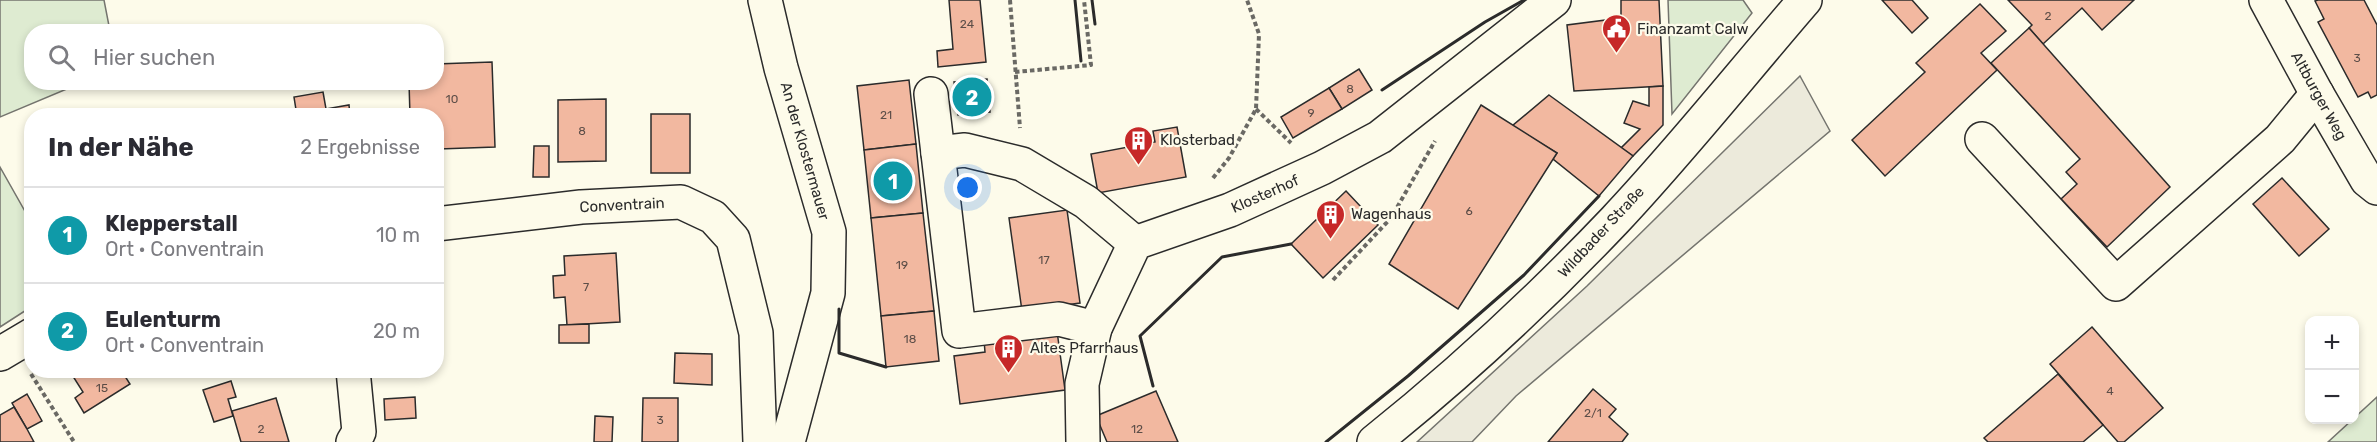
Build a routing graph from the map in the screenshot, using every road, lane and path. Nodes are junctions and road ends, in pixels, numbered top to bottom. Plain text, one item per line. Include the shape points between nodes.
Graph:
1 (765, 0) edge
2 (1010, 0) edge
3 (1084, 0) edge
4 (1247, 0) edge
5 (1554, 0) edge
6 (2266, 0) edge
7 (1797, 3) edge
8 (1016, 72) junction
9 (931, 94) dead end
10 (2317, 94) junction
11 (1018, 108) dead end
12 (1256, 108) junction
13 (1442, 134) dead end
14 (1982, 139) dead end
15 (1293, 144) dead end
16 (938, 153) junction
17 (2377, 188) edge
18 (444, 223) edge
19 (1191, 224) junction
20 (1135, 243) junction
21 (1333, 280) dead end
22 (1095, 328) junction
23 (15, 345) edge
24 (24, 360) edge
25 (35, 378) edge
26 (354, 378) edge
27 (74, 442) edge
28 (353, 442) edge
29 (760, 442) edge
30 (788, 442) edge
31 (1083, 442) edge
32 (1374, 442) edge

1 - 30 street, An der Klostermauer via 829,232 828,293
2 - 8 path
3 - 8 path via 1090,65
4 - 12 path via 1259,34
5 - 19 street, Klosterhof via 1380,137 1323,168
6 - 10 street, Altburger Weg
7 - 32 street, Wildbader Straße via 1616,218 1437,391
8 - 11 path
9 - 16 street
10 - 14 street via 2280,139 2116,284
10 - 17 street, Altburger Weg via 2367,180
12 - 15 path
12 - 19 path via 1229,158 1201,192
13 - 21 path via 1391,218
16 - 20 street via 965,150 1022,164 1086,202
16 - 22 street via 959,332 1059,319
18 - 29 street, Conventrain via 581,207 681,202 713,216 733,239 756,333
19 - 20 street, Klosterhof
20 - 22 street
22 - 31 street via 1082,384
23 - 24 path
25 - 27 path
26 - 28 street via 359,432

